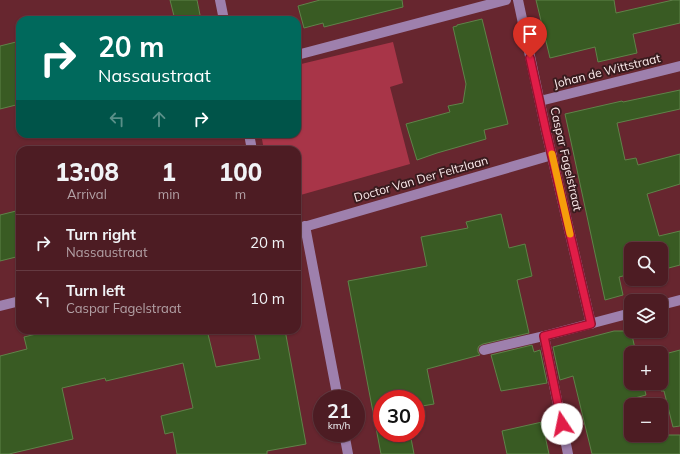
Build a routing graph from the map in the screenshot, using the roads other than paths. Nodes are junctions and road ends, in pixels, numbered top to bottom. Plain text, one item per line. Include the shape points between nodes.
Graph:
1 (220, 0) edge
2 (506, 0) edge
3 (518, 0) edge
4 (223, 16) edge
5 (301, 54) edge
6 (680, 66) edge
7 (540, 101) junction
8 (552, 155) junction
9 (301, 228) edge
10 (680, 300) edge
11 (16, 302) edge
12 (668, 303) edge
13 (0, 306) edge
14 (624, 315) edge
15 (591, 324) junction
16 (544, 336) junction
17 (484, 350) dead end
18 (336, 390) edge
19 (346, 442) edge
20 (348, 454) edge
21 (568, 454) edge

1 - 4 street
2 - 5 street
3 - 7 street, Caspar Fagelstraat
6 - 7 street, Johan de Wittstraat
7 - 8 street, Caspar Fagelstraat
8 - 9 street, Doctor Van Der Feltzlaan
8 - 15 street, Caspar Fagelstraat
9 - 18 street
10 - 12 street
11 - 13 street
14 - 15 street
15 - 16 street
16 - 17 street
16 - 21 street
19 - 20 street

